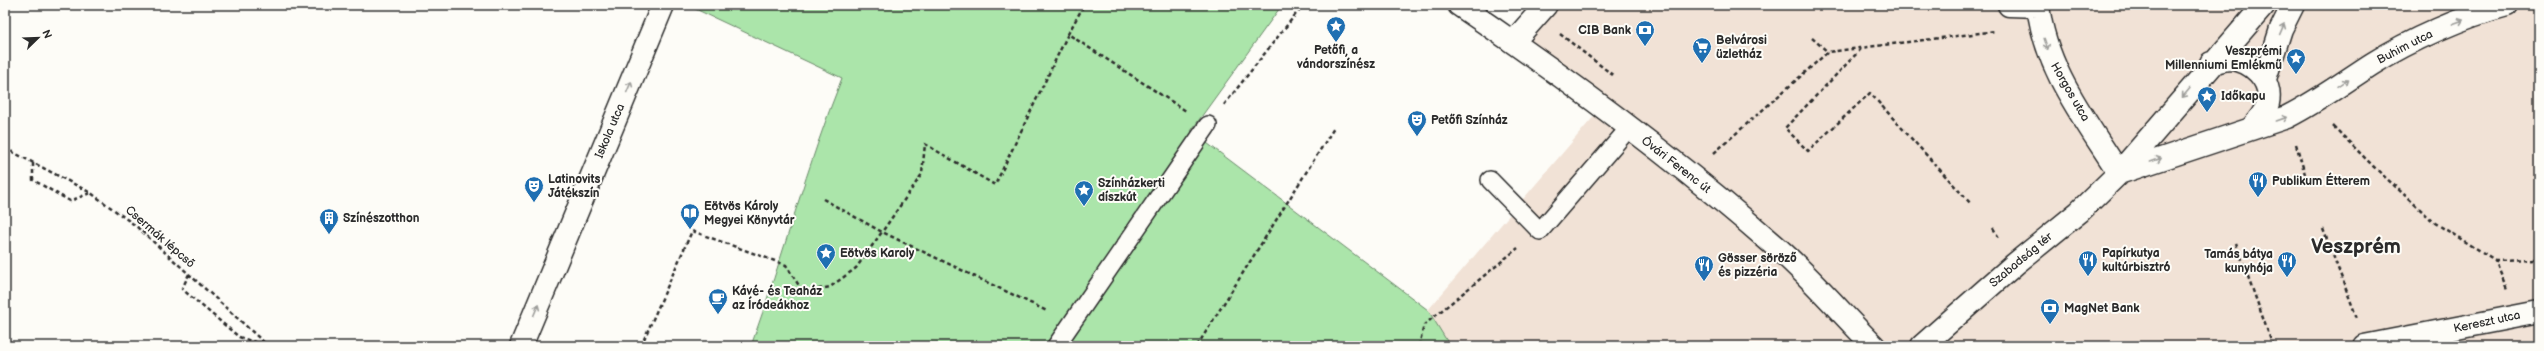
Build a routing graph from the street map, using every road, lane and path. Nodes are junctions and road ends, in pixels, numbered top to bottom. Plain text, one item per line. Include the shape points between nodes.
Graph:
1 (663, 5) edge
2 (1084, 5) edge
3 (1303, 5) edge
4 (1459, 5) edge
5 (1546, 5) edge
6 (2009, 5) edge
7 (2264, 5) edge
8 (2293, 5) edge
9 (2507, 5) edge
10 (2039, 12) edge
11 (1068, 34) junction
12 (1812, 38) dead end
13 (1514, 42) junction
14 (1862, 48) junction
15 (1828, 52) junction
16 (2212, 63) junction
17 (2265, 79) junction
18 (2311, 105) joint
19 (1208, 125) junction
20 (1334, 128) dead end
21 (1629, 128) junction
22 (2251, 129) junction
23 (2352, 144) dead end
24 (5, 148) edge
25 (1714, 153) dead end
26 (33, 163) junction
27 (2119, 173) junction
28 (1490, 180) dead end
29 (91, 193) junction
30 (823, 199) dead end
31 (1971, 204) dead end
32 (2323, 229) dead end
33 (1540, 231) junction
34 (882, 232) junction
35 (2236, 243) dead end
36 (2539, 259) edge
37 (2496, 260) junction
38 (189, 274) junction
39 (2539, 312) edge
40 (2517, 316) junction
41 (1072, 323) junction
42 (1060, 344) edge
43 (268, 346) edge
44 (521, 346) edge
45 (641, 346) edge
46 (1197, 346) edge
47 (1419, 346) edge
48 (1874, 346) edge
49 (1922, 346) edge
50 (2273, 346) edge
51 (2366, 346) edge

44 -> 1 street, Iskola utca
2 - 11 path
3 - 19 path
4 - 13 street, Óvári Ferenc út
5 - 13 street
6 - 10 street
7 - 16 street, Szabadság tér
17 -> 8 street via 2281,29
18 -> 9 street, Buhim utca via 2374,63 2446,27
10 - 14 path via 1945,39
10 -> 27 street, Horgos utca via 2055,70
11 - 19 path
11 - 34 path via 995,185 925,144 922,174
12 - 15 path
13 - 21 street, Óvári Ferenc út
14 - 15 path
14 - 31 path via 1785,128 1808,151 1870,93
15 - 25 path
16 - 17 street via 2228,59 2242,61
16 -> 27 street, Szabadság tér
17 - 22 street via 2268,102 2263,115
22 -> 18 street, Szabadság tér via 2287,117
19 - 41 lane
20 - 46 path
21 - 33 lane
21 - 48 street, Óvári Ferenc út via 1776,246
27 -> 22 street, Szabadság tér
23 - 37 path via 2435,222
24 - 26 path, Csermák lépcső
26 - 29 path, Csermák lépcső
26 - 29 path via 33,180 70,201
27 - 49 street, Szabadság tér via 2079,212
28 - 33 lane
29 - 38 path, Csermák lépcső via 136,226
30 - 34 path
32 - 51 path
33 - 47 path via 1424,325
34 - 41 path
34 - 45 path via 856,268 830,287 803,292 786,265 692,232
35 - 50 path
36 - 37 path
37 - 40 path
38 - 43 path, Csermák lépcső
38 - 43 path via 182,289 239,337
39 - 40 street, Kereszt utca
40 - 51 street, Kereszt utca
41 - 42 lane

